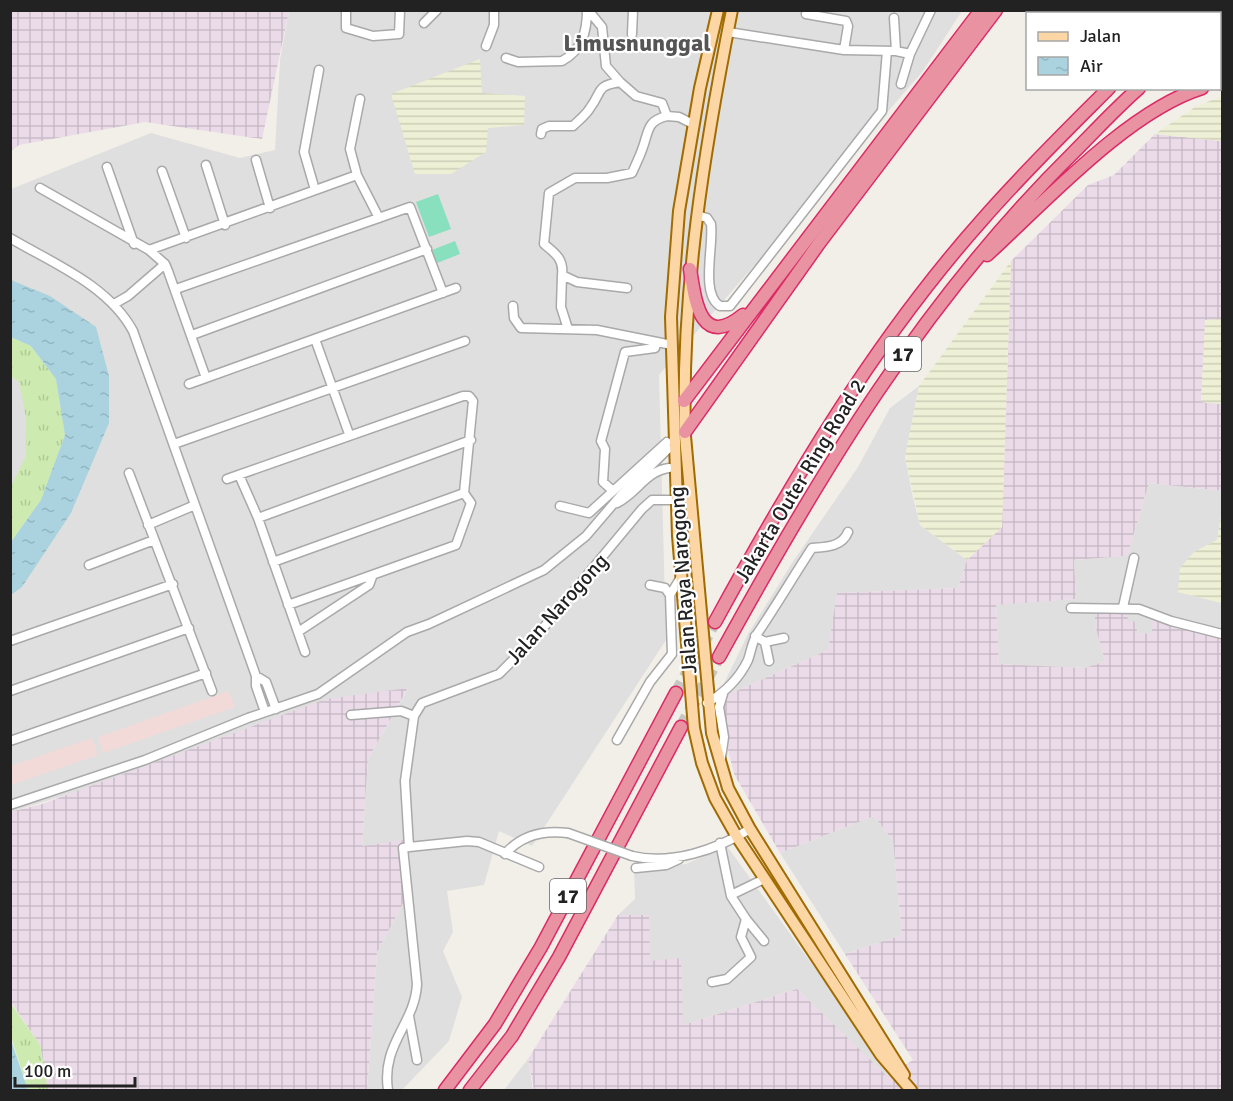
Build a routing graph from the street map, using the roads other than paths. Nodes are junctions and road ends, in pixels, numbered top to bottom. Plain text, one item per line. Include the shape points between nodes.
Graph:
1 (346, 10) edge
2 (400, 10) edge
3 (437, 10) edge
4 (494, 10) edge
5 (588, 10) edge
6 (633, 10) edge
7 (718, 10) edge
8 (732, 10) edge
9 (931, 10) edge
10 (981, 10) edge
11 (996, 10) edge
12 (806, 14) dead end
13 (894, 18) dead end
14 (424, 23) dead end
15 (728, 32) junction
16 (632, 34) dead end
17 (486, 46) dead end
18 (844, 50) junction
19 (891, 51) junction
20 (910, 54) junction
21 (506, 58) dead end
22 (319, 70) dead end
23 (620, 82) junction
24 (901, 84) dead end
25 (1107, 90) edge
26 (1137, 90) edge
27 (1196, 90) edge
28 (360, 99) dead end
29 (667, 116) junction
30 (693, 124) junction
31 (541, 134) dead end
32 (256, 160) dead end
33 (206, 165) dead end
34 (107, 167) dead end
35 (162, 171) dead end
36 (357, 176) junction
37 (39, 188) dead end
38 (315, 190) junction
39 (270, 208) junction
40 (697, 215) junction
41 (379, 218) junction
42 (225, 225) junction
43 (10, 238) edge
44 (186, 238) junction
45 (134, 244) junction
46 (427, 249) junction
47 (149, 250) junction
48 (165, 264) junction
49 (690, 269) junction
50 (562, 275) junction
51 (955, 285) junction
52 (456, 288) dead end
53 (627, 288) dead end
54 (176, 290) junction
55 (443, 292) junction
56 (758, 302) junction
57 (114, 304) junction
58 (513, 306) dead end
59 (671, 317) junction
60 (568, 329) junction
61 (192, 335) junction
62 (315, 339) junction
63 (465, 341) dead end
64 (662, 343) junction
65 (206, 378) junction
66 (189, 384) dead end
67 (333, 387) junction
68 (678, 401) junction
69 (349, 434) junction
70 (673, 439) junction
71 (471, 440) junction
72 (174, 444) junction
73 (669, 468) junction
74 (129, 473) dead end
75 (239, 475) junction
76 (227, 479) dead end
77 (612, 490) junction
78 (464, 493) junction
79 (672, 500) junction
80 (616, 503) junction
81 (195, 505) junction
82 (560, 506) dead end
83 (258, 518) junction
84 (148, 525) junction
85 (848, 532) dead end
86 (678, 537) junction
87 (154, 540) junction
88 (1134, 558) dead end
89 (273, 562) junction
90 (89, 565) dead end
91 (372, 577) junction
92 (681, 577) junction
93 (173, 584) junction
94 (650, 585) dead end
95 (670, 595) junction
96 (288, 605) junction
97 (1123, 607) junction
98 (1071, 608) dead end
99 (715, 622) tunnel mouth
100 (189, 628) junction
101 (298, 632) junction
102 (1222, 634) edge
103 (755, 636) junction
104 (784, 638) dead end
105 (10, 641) edge
106 (765, 642) junction
107 (305, 652) dead end
108 (719, 657) tunnel mouth
109 (769, 661) dead end
110 (206, 673) junction
111 (256, 676) junction
112 (10, 691) edge
113 (212, 691) dead end
114 (676, 693) tunnel mouth
115 (723, 694) junction
116 (707, 703) junction
117 (276, 709) junction
118 (264, 712) junction
119 (351, 715) dead end
120 (414, 716) junction
121 (681, 726) tunnel mouth
122 (617, 740) dead end
123 (10, 741) edge
124 (720, 764) junction
125 (10, 805) edge
126 (750, 829) junction
127 (736, 837) junction
128 (720, 843) junction
129 (409, 847) junction
130 (505, 854) junction
131 (685, 857) junction
132 (538, 867) dead end
133 (636, 868) dead end
134 (764, 879) junction
135 (731, 895) junction
136 (746, 919) junction
137 (764, 941) dead end
138 (712, 982) dead end
139 (409, 1016) junction
140 (417, 1060) dead end
141 (388, 1090) edge
142 (445, 1090) edge
143 (470, 1090) edge
144 (912, 1090) edge

1 - 2 street via 346,28 373,36 399,34
3 - 14 street
4 - 17 street via 494,25
5 - 21 street via 583,40 568,58 518,62
5 - 23 street via 602,27 606,66
6 - 16 street
7 - 30 main road, Jalan Raya Narogong
8 - 15 main road, Jalan Raya Narogong
9 - 20 street
10 - 56 highway
11 - 70 highway
12 - 18 street via 846,21
13 - 19 street
15 - 18 street
15 - 40 main road, Jalan Raya Narogong
18 - 19 street
19 - 20 street
19 - 40 street via 882,111 730,306 720,306 712,298 711,224
20 - 24 street
22 - 38 street via 304,152
23 - 29 street via 636,96 662,103
23 - 31 street via 598,90 592,107 573,126 549,126
25 - 99 highway, Jakarta Outer Ring Road 2 / 17 via 982,219 895,329 806,460
26 - 51 highway, Jakarta Outer Ring Road 2 / 17 via 1049,177
27 - 51 highway via 1179,96 1120,134
28 - 36 street via 350,149
29 - 30 street
29 - 50 street via 655,119 648,127 632,173 575,178 549,193 544,244 559,256
30 - 59 main road, Jalan Raya Narogong via 678,211
32 - 39 street
33 - 42 street
34 - 45 street
35 - 44 street
36 - 38 street
36 - 41 street
37 - 45 street
38 - 39 street
39 - 42 street
40 - 49 main road, Jalan Raya Narogong
41 - 46 street via 410,207
41 - 54 street
42 - 44 street
43 - 57 street
44 - 47 street
45 - 47 street
46 - 55 street
46 - 61 street
47 - 48 street
48 - 54 street
48 - 57 street
49 - 56 highway via 696,309 710,324 731,324
49 - 68 main road, Jalan Raya Narogong
50 - 53 street via 577,282
50 - 60 street via 561,308
51 - 108 highway, Jakarta Outer Ring Road 2 / 17 via 912,340 824,471
52 - 55 street
54 - 61 street
55 - 62 street
56 - 68 highway
57 - 72 street via 133,331
58 - 60 street via 514,318 521,328
59 - 64 main road
59 - 68 main road, Jalan Raya Narogong
60 - 64 street via 597,330
61 - 65 street
62 - 65 street
62 - 67 street
63 - 67 street
64 - 70 main road
64 - 77 street via 655,348 625,352 619,368 602,436 603,482
65 - 66 street
67 - 69 street
67 - 72 street
68 - 70 main road, Jalan Raya Narogong
69 - 71 street via 469,396 473,401
69 - 75 street
70 - 73 main road
70 - 77 street
70 - 80 street
70 - 86 main road, Jalan Raya Narogong
70 - 116 main road, Jalan Raya Narogong
71 - 78 street
71 - 83 street
72 - 81 street
73 - 79 main road
73 - 80 street via 657,470 626,499
74 - 84 street
75 - 76 street
75 - 83 street
77 - 82 street via 589,513
78 - 89 street
78 - 91 street via 471,502 470,509 456,545
79 - 86 main road
79 - 120 street, Jalan Narogong via 652,500 642,509 534,639 499,674 422,703
80 - 117 street via 586,536 544,570 407,632 318,694
81 - 84 street
81 - 111 street
83 - 89 street
84 - 87 street
85 - 103 street via 835,545 812,548
86 - 92 main road, Jalan Raya Narogong
87 - 90 street
87 - 93 street
88 - 97 street
89 - 96 street
91 - 96 street
91 - 101 street via 369,585
92 - 95 street
92 - 127 main road, Jalan Raya Narogong via 694,728 715,798
93 - 100 street
93 - 105 street
94 - 95 street via 665,588
95 - 122 street via 672,654 650,682
96 - 101 street
97 - 98 street
97 - 102 street
100 - 110 street
100 - 112 street
101 - 107 street
103 - 106 street
103 - 115 street via 747,661
104 - 106 street
106 - 109 street
110 - 113 street
110 - 123 street
111 - 117 street via 266,682
111 - 118 street
114 - 142 highway, 17 via 541,947 495,1024
115 - 116 street
115 - 124 street via 719,707 724,737
116 - 124 main road, Jalan Raya Narogong
117 - 118 street
118 - 125 street via 145,760
119 - 120 street via 400,711
120 - 129 street via 405,781
121 - 143 highway, 17 via 559,957 512,1036
124 - 126 main road, Jalan Raya Narogong
126 - 127 street
126 - 144 main road, Jalan Raya Narogong
127 - 128 street
127 - 134 main road, Jalan Raya Narogong
128 - 131 street
128 - 135 street
129 - 130 street via 467,841
129 - 139 street via 403,848 417,984 416,1002
130 - 131 street, bridge via 520,839 554,831 632,856
130 - 132 street
131 - 133 street via 666,865
134 - 135 street
134 - 144 main road, Jalan Raya Narogong via 881,1055
135 - 136 street
136 - 137 street
136 - 138 street via 741,936 750,959 727,979
139 - 140 street
139 - 141 street via 391,1051

